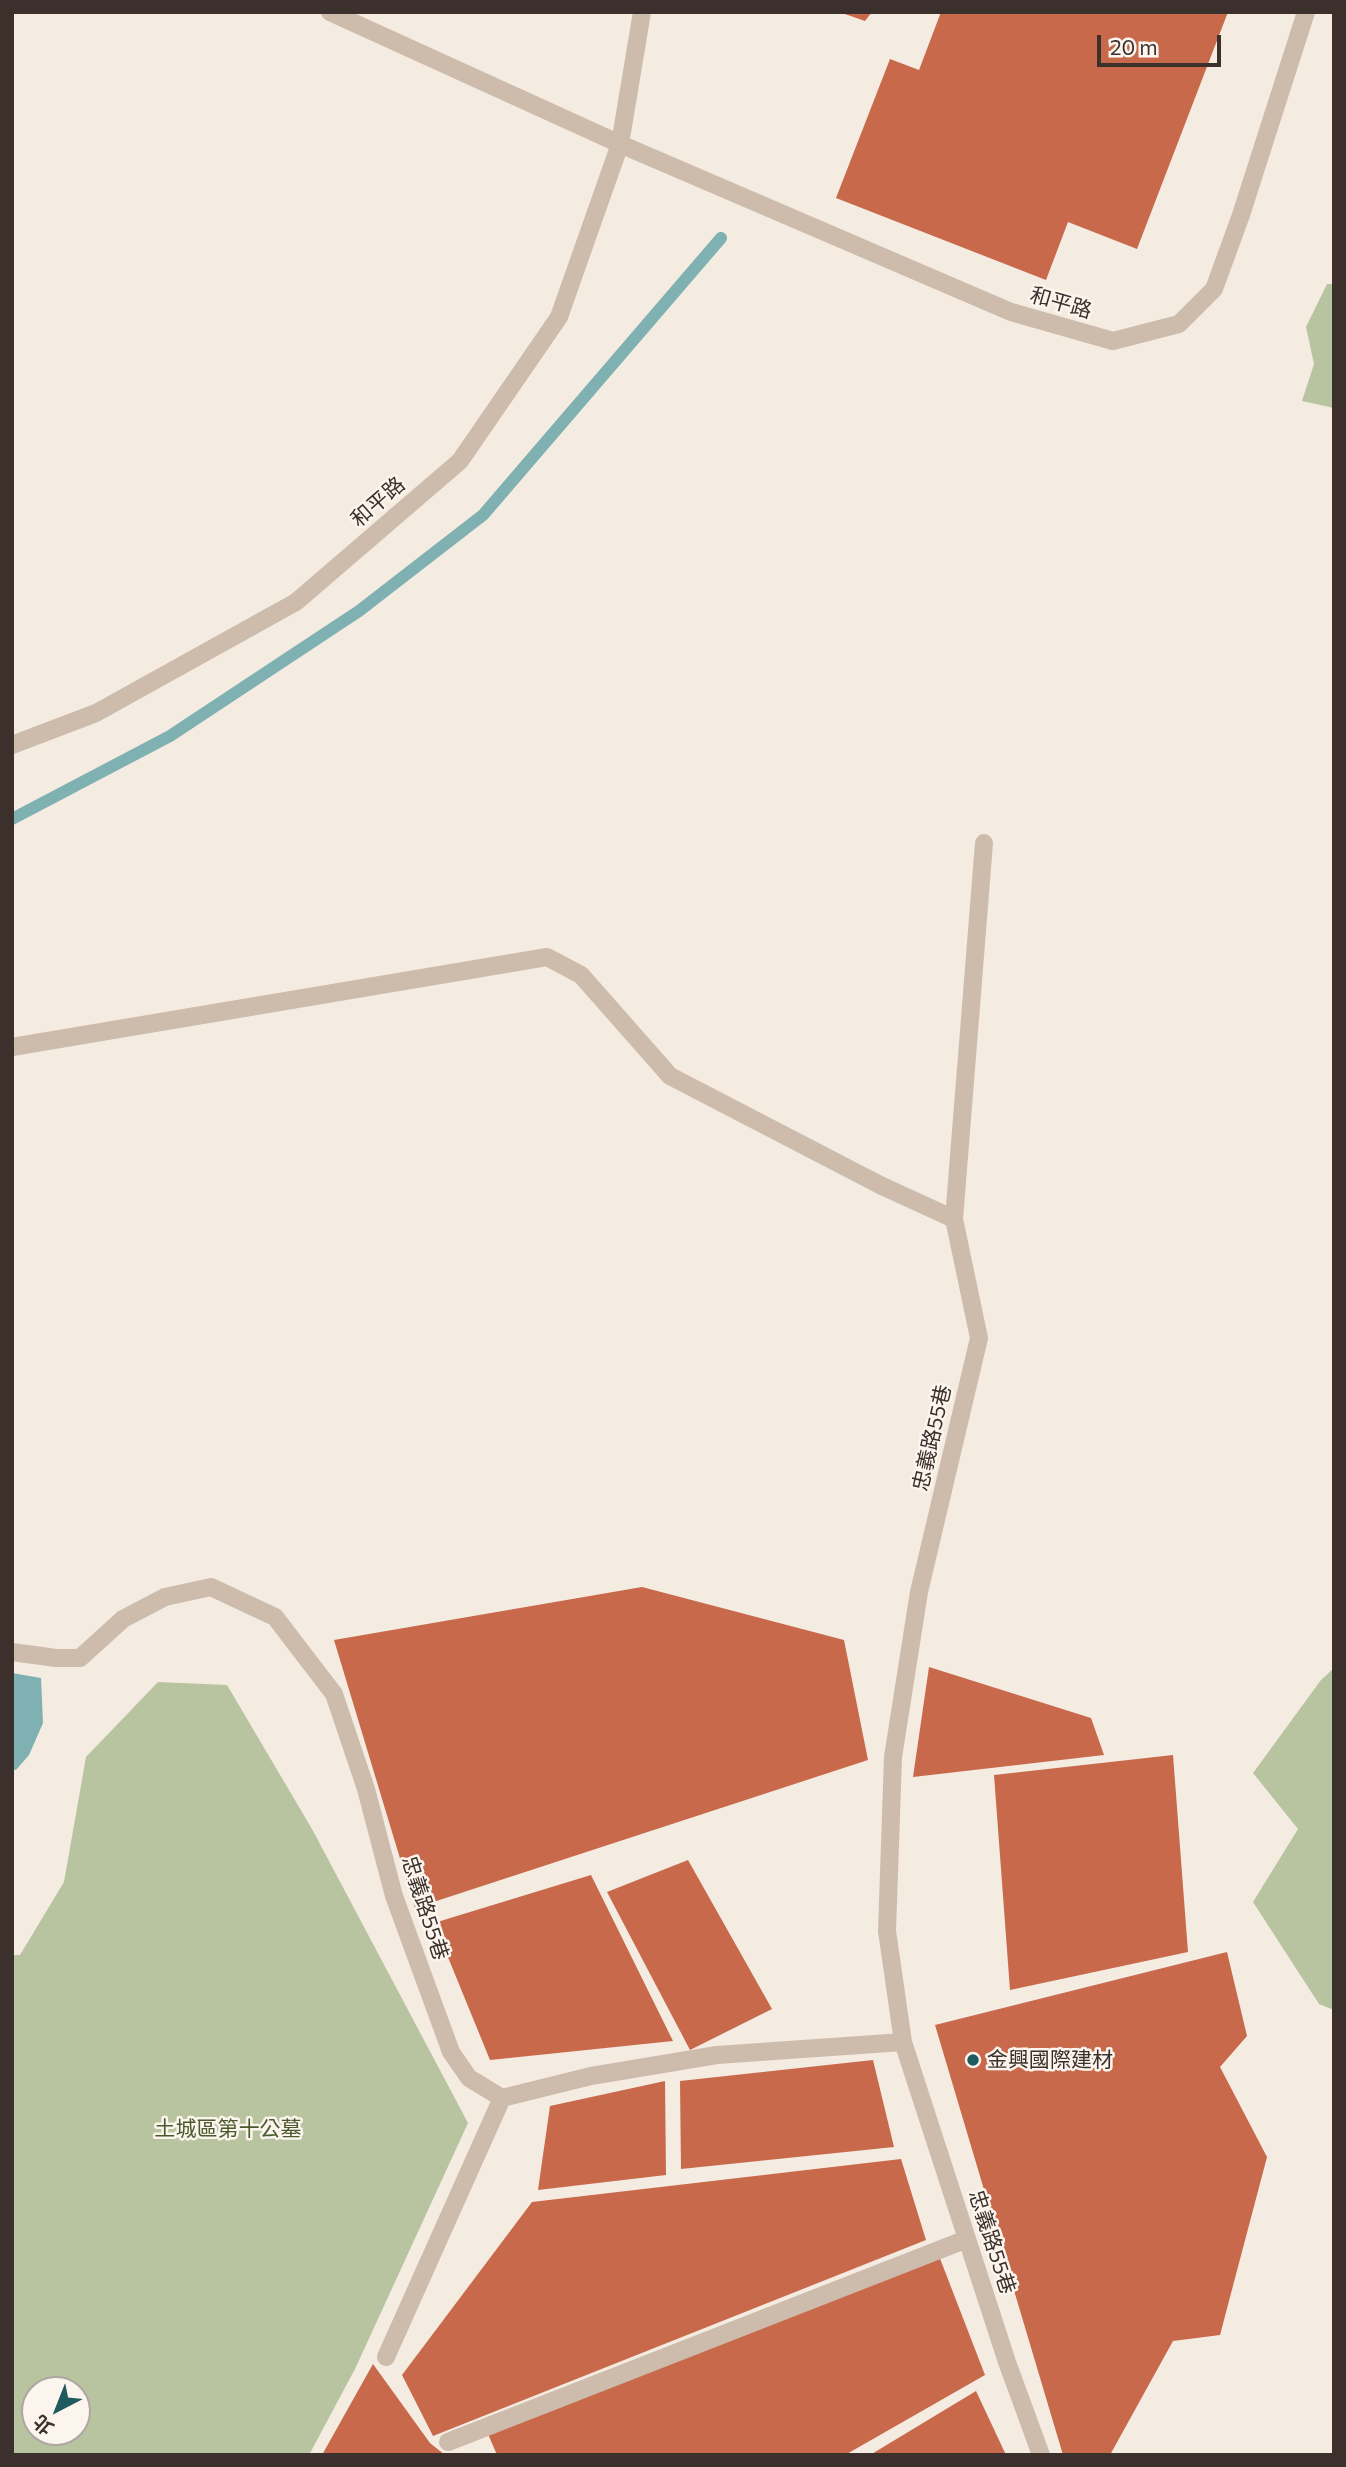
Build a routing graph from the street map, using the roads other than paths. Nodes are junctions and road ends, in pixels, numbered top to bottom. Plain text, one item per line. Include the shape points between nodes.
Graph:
1 (330, 12) edge
2 (642, 12) edge
3 (1306, 12) edge
4 (620, 144) junction
5 (12, 745) edge
6 (984, 843) dead end
7 (12, 1047) edge
8 (954, 1219) junction
9 (12, 1652) edge
10 (903, 2042) junction
11 (502, 2098) junction
12 (967, 2239) junction
13 (386, 2357) dead end
14 (448, 2442) dead end
15 (1041, 2455) edge

1 - 4 lane
2 - 4 lane, 和平路
3 - 4 lane, 和平路 via 1214,289 1179,324 1113,341 1011,312
4 - 5 lane, 和平路 via 559,317 460,461 296,602 96,713
6 - 8 lane, 忠義路55巷
7 - 8 lane via 547,957 581,975 670,1076
8 - 10 lane, 忠義路55巷 via 979,1338 919,1592 893,1757 887,1931
9 - 11 lane, 忠義路55巷 via 79,1658 123,1619 165,1597 211,1587 275,1617 334,1694 366,1789 394,1896 451,2052 469,2078
10 - 11 lane via 717,2055 591,2076
10 - 12 lane, 忠義路55巷
11 - 13 lane
12 - 14 lane
12 - 15 lane, 忠義路55巷

